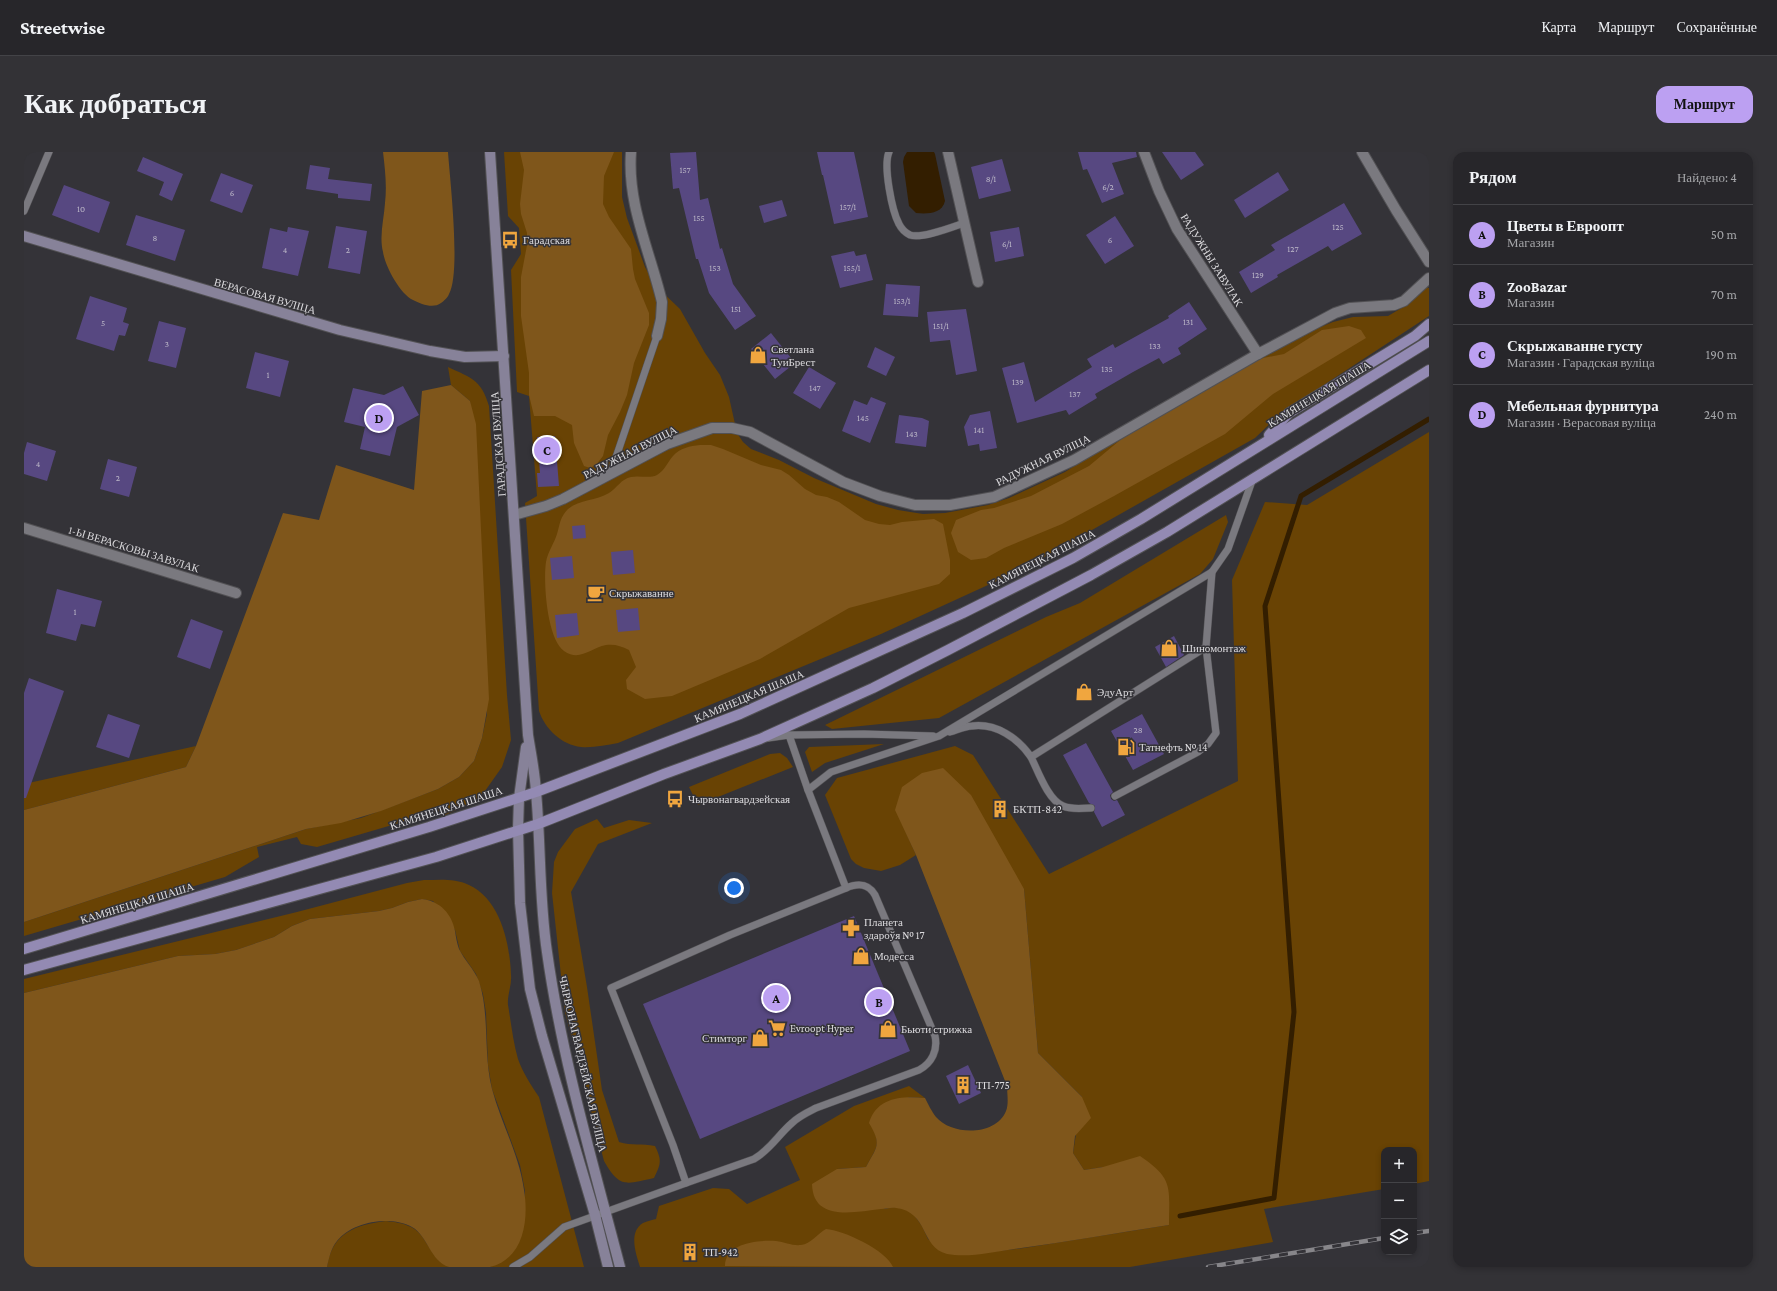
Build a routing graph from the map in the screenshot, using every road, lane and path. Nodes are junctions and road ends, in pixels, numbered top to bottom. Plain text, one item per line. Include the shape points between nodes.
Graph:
1 (49, 152) edge
2 (490, 152) edge
3 (631, 152) edge
4 (889, 152) edge
5 (948, 152) edge
6 (1144, 152) edge
7 (1362, 152) edge
8 (24, 211) edge
9 (964, 223) junction
10 (24, 236) edge
11 (1429, 262) edge
12 (1429, 278) edge
13 (978, 282) dead end
14 (1429, 324) edge
15 (658, 336) joint
16 (1429, 341) edge
17 (1258, 354) junction
18 (504, 356) junction
19 (1429, 370) edge
20 (1259, 445) junction
21 (610, 475) junction
22 (1252, 481) junction
23 (514, 515) junction
24 (24, 528) edge
25 (1212, 572) junction
26 (236, 593) dead end
27 (1206, 647) junction
28 (528, 735) junction
29 (789, 735) junction
30 (938, 736) junction
31 (760, 739) junction
32 (1031, 758) junction
33 (808, 790) junction
34 (536, 792) junction
35 (1115, 796) dead end
36 (519, 798) junction
37 (1091, 808) dead end
38 (538, 824) junction
39 (518, 829) junction
40 (846, 888) junction
41 (24, 949) edge
42 (24, 970) edge
43 (686, 1182) junction
44 (606, 1212) junction
45 (595, 1216) junction
46 (513, 1267) edge
47 (608, 1267) edge
48 (620, 1267) edge

1 - 8 lane
2 - 18 main road, ГАРАДСКАЯ ВУЛІЦА
3 - 15 street via 629,173 633,199 662,302
4 - 9 lane via 886,164 894,210 903,230 916,236
5 - 9 street
6 - 17 street, РАДУЖНЫ ЗАВУЛАК via 1177,229
7 - 11 street
9 - 13 street
10 - 18 main road, ВЕРАСОВАЯ ВУЛІЦА via 340,330 465,357
12 - 17 street, РАДУЖНАЯ ВУЛІЦА via 1399,303 1335,312
14 - 20 main road via 1416,336 1289,413
15 - 21 lane
16 - 20 main road, КАМЯНЕЦКАЯ ШАША
17 - 21 street, РАДУЖНАЯ ВУЛІЦА via 1074,460 994,497 950,505 915,505 880,496 843,482 755,435 732,428 712,428 691,434
18 - 23 main road, ГАРАДСКАЯ ВУЛІЦА
19 - 22 main road
20 - 34 main road, КАМЯНЕЦКАЯ ШАША via 1073,558 963,613 740,714
21 - 23 street, РАДУЖНАЯ ВУЛІЦА via 563,499
22 - 25 lane via 1228,549
22 - 31 main road via 1160,536 948,650 873,688
23 - 28 main road, ГАРАДСКАЯ ВУЛІЦА
24 - 26 street, 1-Ы ВЕРАСКОВЫ ЗАВУЛАК
25 - 27 lane
25 - 30 lane
27 - 32 lane
27 - 35 lane via 1216,733 1198,752
28 - 34 main road, ГАРАДСКАЯ ВУЛІЦА
28 - 36 main road, ГАРАДСКАЯ ВУЛІЦА
29 - 30 lane
29 - 31 lane
29 - 33 lane
30 - 32 lane via 971,726 995,729 1016,740
30 - 33 lane via 831,772
31 - 38 main road
32 - 37 lane via 1056,802 1072,808
33 - 40 lane
34 - 36 main road, КАМЯНЕЦКАЯ ШАША
34 - 38 main road, ЧЫРВОНАГВАРДЗЕЙСКАЯ ВУЛІЦА
36 - 39 main road
36 - 41 main road, КАМЯНЕЦКАЯ ШАША
38 - 39 main road
38 - 44 main road, ЧЫРВОНАГВАРДЗЕЙСКАЯ ВУЛІЦА via 540,900 551,981 562,1039
39 - 42 main road via 436,857
39 - 45 main road via 520,903 530,989
40 - 43 lane via 730,935 611,988
40 - 43 lane via 863,885 869,887 876,895 935,1036 935,1048 930,1062 919,1070 816,1108 792,1122 764,1153 754,1159
43 - 44 lane
44 - 45 lane
44 - 48 main road, ЧЫРВОНАГВАРДЗЕЙСКАЯ ВУЛІЦА
45 - 46 lane via 564,1227 530,1257
45 - 47 main road

